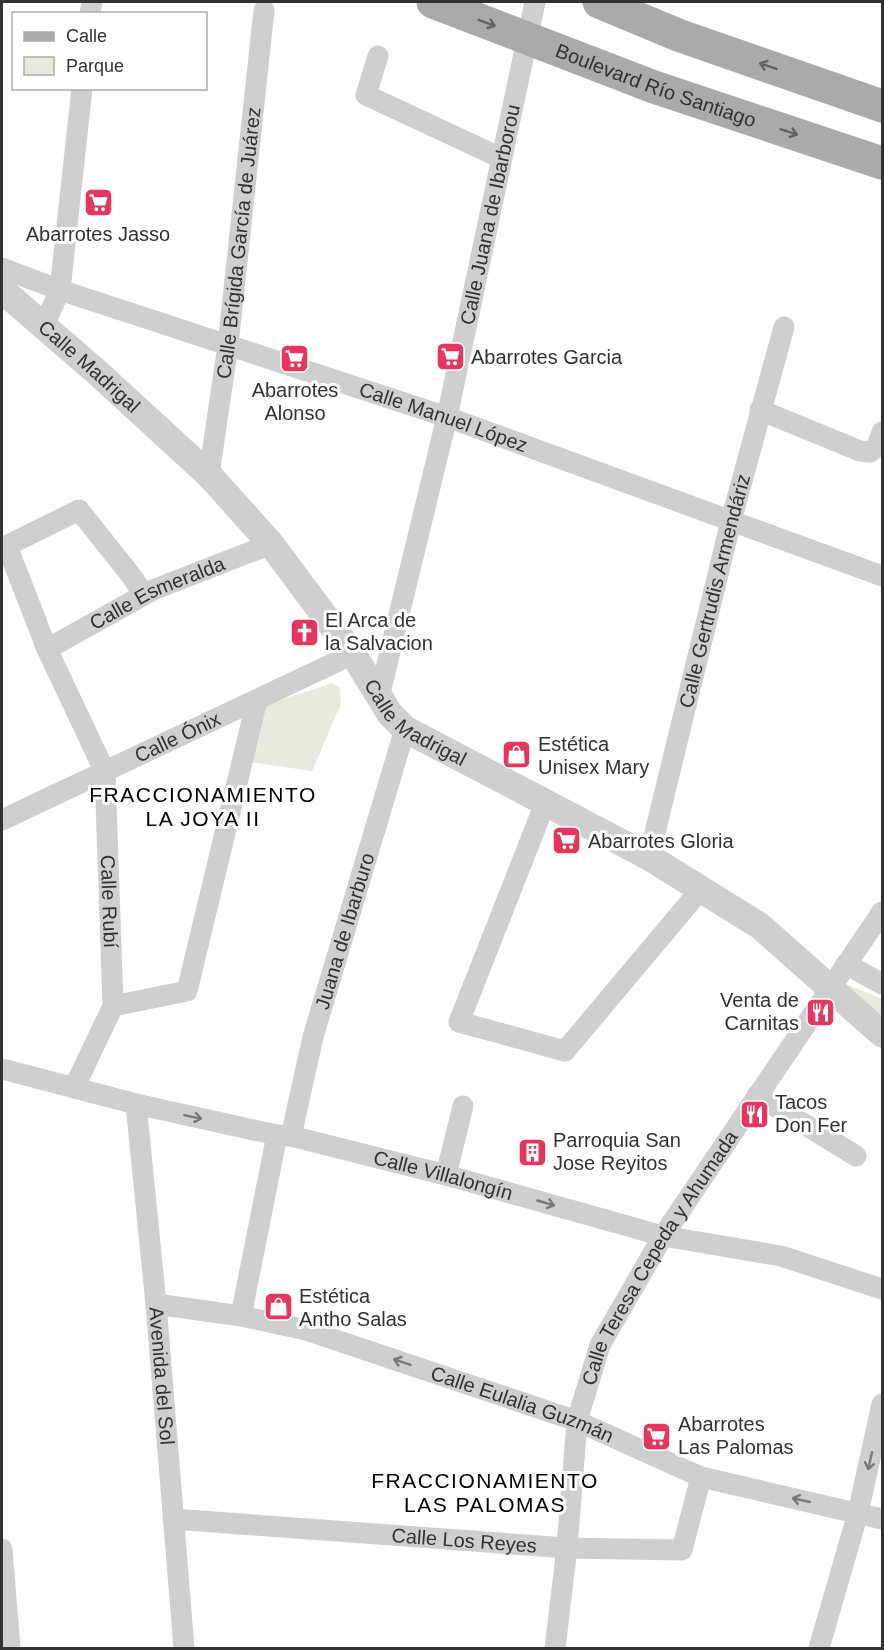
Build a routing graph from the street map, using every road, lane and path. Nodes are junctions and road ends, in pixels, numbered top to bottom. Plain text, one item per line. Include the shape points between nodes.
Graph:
1 (433, 2) edge
2 (535, 2) edge
3 (599, 2) edge
4 (264, 10) dead end
5 (378, 56) dead end
6 (82, 90) edge
7 (882, 106) edge
8 (501, 158) junction
9 (882, 163) edge
10 (2, 268) edge
11 (2, 290) edge
12 (60, 290) junction
13 (44, 325) junction
14 (784, 327) dead end
15 (228, 345) junction
16 (760, 410) junction
17 (447, 417) junction
18 (882, 432) edge
19 (209, 475) junction
20 (731, 521) junction
21 (271, 544) junction
22 (4, 547) edge
23 (882, 576) edge
24 (144, 595) junction
25 (47, 649) junction
26 (353, 654) junction
27 (379, 697) junction
28 (257, 700) junction
29 (405, 729) junction
30 (105, 772) junction
31 (546, 801) junction
32 (2, 820) edge
33 (649, 857) junction
34 (701, 889) junction
35 (882, 912) edge
36 (846, 964) junction
37 (882, 984) edge
38 (829, 988) junction
39 (113, 1006) junction
40 (882, 1034) edge
41 (2, 1069) edge
42 (74, 1088) junction
43 (757, 1095) junction
44 (136, 1104) junction
45 (463, 1106) dead end
46 (284, 1136) junction
47 (856, 1156) dead end
48 (446, 1175) junction
49 (663, 1236) junction
50 (882, 1289) edge
51 (156, 1304) junction
52 (241, 1316) junction
53 (882, 1404) edge
54 (577, 1421) junction
55 (701, 1477) junction
56 (858, 1513) junction
57 (173, 1519) junction
58 (882, 1519) edge
59 (567, 1548) junction
60 (2, 1549) edge
61 (10, 1648) edge
62 (184, 1648) edge
63 (555, 1648) edge
64 (819, 1648) edge

1 -> 9 main road, Boulevard Río Santiago via 654,87
2 - 8 street, Calle Juana de Ibarborou
7 -> 3 main road via 678,35
4 - 15 street, Calle Brígida García de Juárez
5 - 8 street via 366,95
6 - 12 street
8 - 17 street, Calle Juana de Ibarborou
10 - 12 street, Calle Manuel López
11 - 13 street, Calle Madrigal
12 - 13 street
12 - 15 street, Calle Manuel López
13 - 19 street, Calle Madrigal
14 - 16 street, Calle Gertrudis Armendáriz
15 - 17 street, Calle Manuel López
15 - 19 street, Calle Brígida García de Juárez
16 - 18 street via 860,451 870,452 877,446
16 - 20 street, Calle Gertrudis Armendáriz
17 - 20 street, Calle Manuel López
17 - 27 street, Calle Juana de Ibarborou
19 - 21 street, Calle Madrigal
20 - 23 street, Calle Manuel López
20 - 33 street, Calle Gertrudis Armendáriz
21 - 24 street, Calle Esmeralda
21 - 26 street, Calle Madrigal
22 - 24 street via 79,510
22 - 25 street, Calle Rubí
24 - 25 street, Calle Esmeralda
25 - 30 street, Calle Rubí
26 - 27 street, Calle Madrigal
26 - 28 street, Calle Ónix
27 - 29 street, Calle Madrigal
28 - 30 street, Calle Ónix
28 - 39 street via 187,991
29 - 31 street, Calle Madrigal
29 - 46 street, Juana de Ibarburo
30 - 32 street, Calle Ónix
30 - 39 street, Calle Rubí
31 - 33 street, Calle Madrigal
31 - 34 street via 459,1022 564,1051
33 - 34 street, Calle Madrigal
34 - 38 street, Calle Madrigal via 760,926
35 - 36 street, Calle Teresa Cepeda y Ahumada
36 - 37 street
36 - 38 street, Calle Teresa Cepeda y Ahumada
38 - 40 street, Calle Madrigal
38 - 43 street, Calle Teresa Cepeda y Ahumada
39 - 42 street, Calle Rubí
41 - 42 street, Calle Villalongín
42 - 44 street, Calle Villalongín
43 - 47 street
43 - 49 street, Calle Teresa Cepeda y Ahumada
44 -> 46 street, Calle Villalongín
44 - 51 street, Avenida del Sol
45 - 48 street
46 - 48 street, Calle Villalongín
46 - 52 street, Juana de Ibarburo
48 -> 49 street, Calle Villalongín
49 - 50 street, Calle Villalongín via 781,1256
49 - 54 street, Calle Teresa Cepeda y Ahumada via 600,1345
51 - 52 street, Calle Eulalia Guzmán
51 - 57 street, Avenida del Sol
54 -> 52 street, Calle Eulalia Guzmán via 306,1330
53 -> 56 street
54 - 55 street, Calle Eulalia Guzmán
54 - 59 street, Calle Teresa Cepeda y Ahumada
56 -> 55 street, Calle Eulalia Guzmán
55 - 59 street, Calle Los Reyes via 682,1550
56 - 58 street, Calle Eulalia Guzmán
56 - 64 street
57 - 59 street, Calle Los Reyes
57 - 62 street, Avenida del Sol
59 - 63 street, Calle Teresa Cepeda y Ahumada
60 - 61 street

